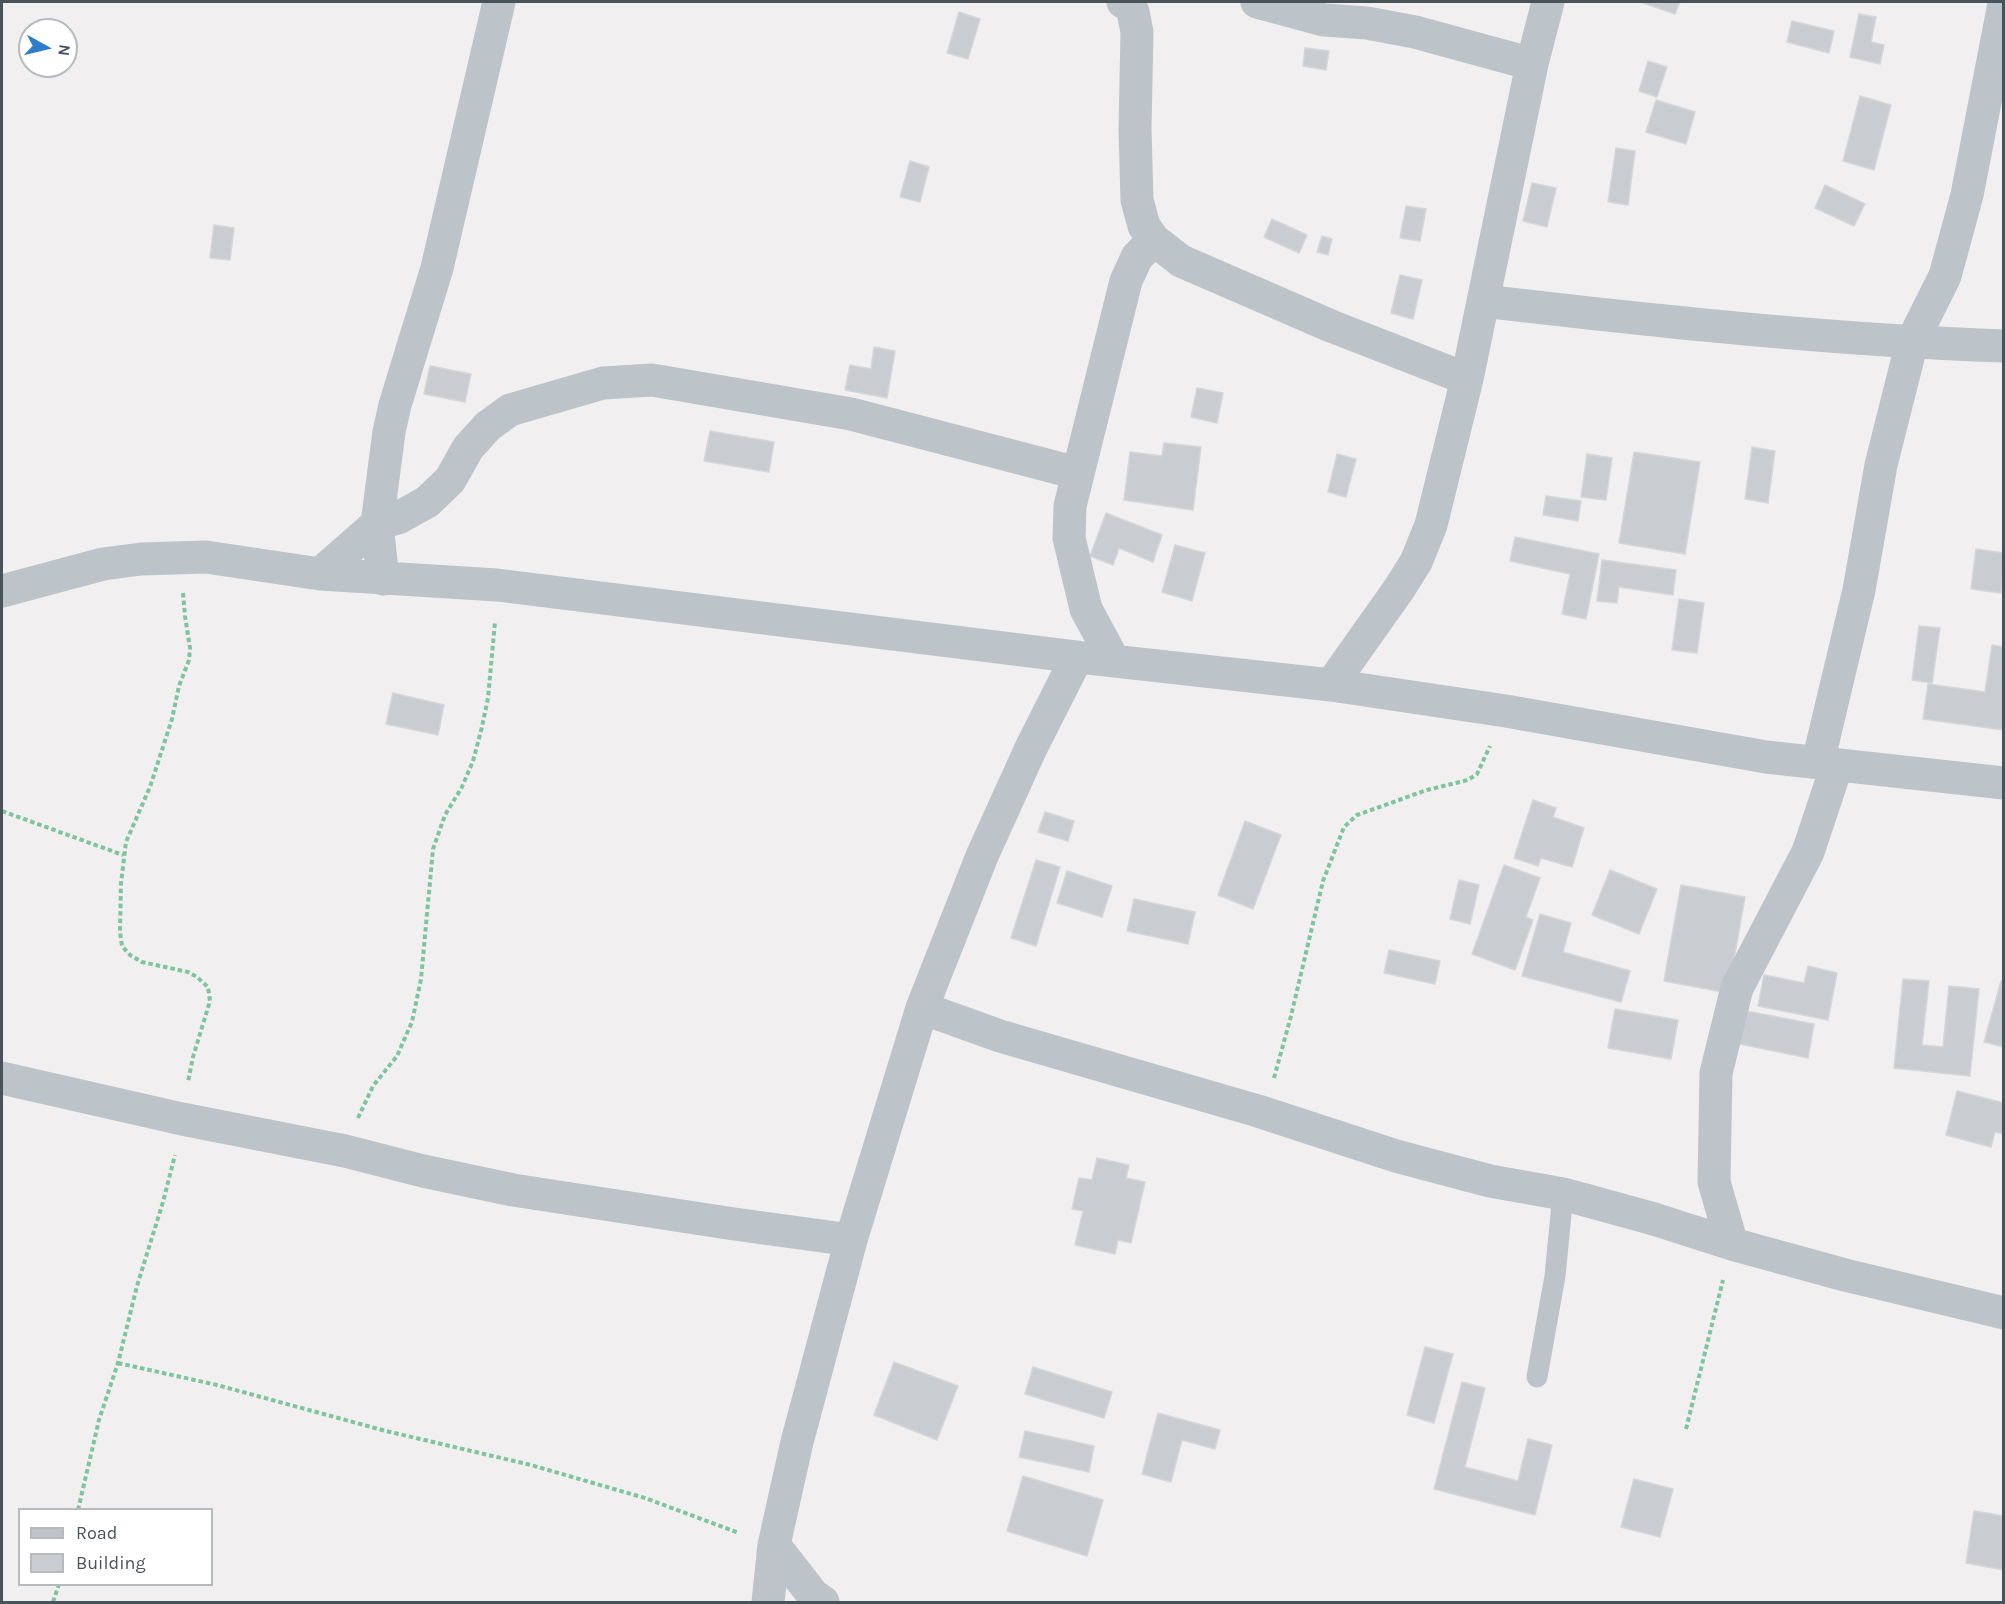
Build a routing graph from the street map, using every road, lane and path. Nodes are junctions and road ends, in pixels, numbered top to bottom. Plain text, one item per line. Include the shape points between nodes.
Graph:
1 (499, 2) edge
2 (1257, 2) edge
3 (1548, 2) edge
4 (1128, 3) edge
5 (2004, 4) edge
6 (1532, 64) junction
7 (1154, 240) junction
8 (1483, 301) junction
9 (1912, 342) junction
10 (2004, 346) edge
11 (1467, 378) junction
12 (1077, 473) junction
13 (377, 524) junction
14 (182, 558) junction
15 (320, 574) junction
16 (383, 579) junction
17 (497, 585) junction
18 (2, 591) edge
19 (1077, 657) junction
20 (1114, 661) junction
21 (1331, 685) junction
22 (1506, 711) junction
23 (1827, 763) junction
24 (2004, 783) edge
25 (2, 811) edge
26 (123, 855) junction
27 (922, 1008) junction
28 (2, 1078) edge
29 (1258, 1111) junction
30 (182, 1119) junction
31 (345, 1151) junction
32 (1563, 1194) junction
33 (851, 1240) junction
34 (1732, 1244) junction
35 (2004, 1313) edge
36 (118, 1363) junction
37 (1537, 1377) dead end
38 (1686, 1429) dead end
39 (78, 1508) edge
40 (774, 1545) junction
41 (57, 1586) edge
42 (53, 1602) edge
43 (768, 1602) edge
44 (823, 1602) edge

1 - 13 street via 437,268 395,405
2 - 6 street via 1324,20 1415,32
3 - 6 street
4 - 7 street via 1134,12 1137,32 1137,200 1144,226
5 - 9 street via 1964,207 1945,276
6 - 8 street
7 - 11 street via 1181,261 1331,326
7 - 12 street via 1137,257 1126,281
8 - 9 street
8 - 11 street
9 - 10 street
9 - 23 street via 1881,465
11 - 21 street via 1431,525 1416,562
12 - 13 street via 850,414 652,380 603,383 510,410 468,448 450,480 427,502
12 - 20 street via 1069,538 1086,609
13 - 15 street
13 - 16 street
14 - 15 street via 206,556
14 - 18 street via 103,564
14 - 26 path via 189,660 150,787
15 - 16 street
16 - 17 street
17 - 19 street
17 - 31 path via 489,698 473,761 445,815 433,849 421,979 412,1022 397,1056 366,1099
19 - 20 street
19 - 27 street via 982,856
20 - 21 street
21 - 22 street
22 - 23 street via 1766,757
22 - 29 path via 1476,774 1468,780 1357,815 1344,827 1323,881 1273,1080
23 - 24 street
23 - 34 street via 1808,852 1737,988 1716,1073 1714,1182
25 - 26 path
26 - 30 path via 122,946 142,962 188,972 204,983 210,993
27 - 29 street via 1000,1036
27 - 33 street
28 - 30 street
29 - 32 street via 1406,1159 1490,1181
30 - 31 street
30 - 36 path via 173,1167
31 - 33 street via 513,1190
32 - 34 street
32 - 37 lane via 1555,1276
33 - 40 street
34 - 35 street
34 - 38 path
36 - 39 path via 99,1420
36 - 40 path via 531,1465 645,1498
40 - 43 street
40 - 44 street via 813,1595
41 - 42 path

